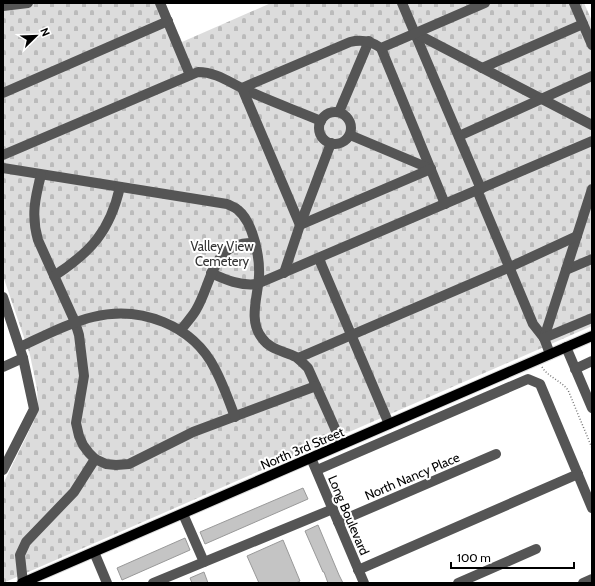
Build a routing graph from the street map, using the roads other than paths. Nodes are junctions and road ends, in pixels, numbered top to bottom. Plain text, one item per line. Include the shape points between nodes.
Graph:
1 (28, 3) edge
2 (160, 3) edge
3 (402, 3) edge
4 (485, 3) edge
5 (574, 3) edge
6 (3, 6) edge
7 (168, 21) junction
8 (583, 24) junction
9 (415, 33) junction
10 (368, 42) junction
11 (592, 45) edge
12 (381, 48) junction
13 (482, 68) junction
14 (190, 75) junction
15 (592, 76) edge
16 (242, 88) junction
17 (3, 93) edge
18 (541, 99) junction
19 (339, 112) junction
20 (321, 121) junction
21 (592, 125) edge
22 (350, 135) junction
23 (459, 136) junction
24 (592, 141) edge
25 (331, 143) junction
26 (3, 155) edge
27 (3, 168) edge
28 (431, 168) junction
29 (41, 175) junction
30 (120, 187) junction
31 (479, 189) junction
32 (592, 189) edge
33 (590, 202) edge
34 (445, 204) junction
35 (300, 225) junction
36 (577, 236) junction
37 (255, 243) junction
38 (319, 259) junction
39 (592, 259) edge
40 (510, 266) junction
41 (566, 270) junction
42 (211, 273) junction
43 (284, 274) junction
44 (54, 276) junction
45 (258, 284) junction
46 (3, 296) edge
47 (592, 318) edge
48 (75, 322) junction
49 (180, 330) junction
50 (351, 336) junction
51 (592, 336) edge
52 (544, 338) junction
53 (20, 347) junction
54 (566, 347) junction
55 (550, 354) junction
56 (23, 358) junction
57 (298, 358) junction
58 (592, 362) edge
59 (3, 366) edge
60 (575, 369) junction
61 (316, 386) junction
62 (588, 389) edge
63 (592, 408) edge
64 (235, 417) junction
65 (389, 424) junction
66 (342, 444) junction
67 (496, 454) dead end
68 (311, 458) junction
69 (95, 459) junction
70 (3, 470) edge
71 (317, 470) junction
72 (578, 474) junction
73 (592, 508) edge
74 (333, 509) junction
75 (182, 514) junction
76 (338, 522) junction
77 (536, 549) dead end
78 (94, 552) junction
79 (204, 562) junction
80 (358, 570) junction
81 (592, 579) edge
82 (23, 583) edge
83 (107, 583) edge
84 (153, 583) edge
85 (364, 583) edge
86 (458, 583) edge
87 (583, 583) edge

1 - 6 street
2 - 7 street
3 - 9 street
4 - 9 street
5 - 8 street
7 - 14 street
7 - 17 street
8 - 11 street
8 - 13 street
9 - 12 street
9 - 13 street
9 - 23 street
10 - 12 street
10 - 16 street via 350,42
10 - 19 street
12 - 28 street
13 - 18 street
14 - 16 street via 206,72
14 - 26 street
15 - 18 street
16 - 20 street
16 - 35 street
18 - 21 street
18 - 23 street
19 - 20 street via 329,113
19 - 22 street via 350,121
20 - 25 street via 320,133
22 - 25 street via 342,142
22 - 28 street
23 - 31 street
24 - 31 street
25 - 35 street
27 - 29 street
28 - 34 street
28 - 35 street
29 - 30 street
29 - 44 street via 34,226
30 - 37 street via 227,204 238,209 246,219
30 - 44 street via 116,207 101,234 82,256
31 - 34 street
31 - 40 street
32 - 33 street
33 - 36 street
34 - 38 street
35 - 43 street
36 - 40 street
36 - 41 street
37 - 42 street via 243,242 229,250 217,261
37 - 45 street via 259,261
38 - 43 street
38 - 50 street
39 - 41 street
40 - 50 street
40 - 52 street via 533,324
41 - 52 street
42 - 45 street via 237,284
42 - 49 street via 196,310
43 - 45 street
44 - 48 street
45 - 57 street via 255,324 261,338 272,347
46 - 53 street
47 - 52 street
48 - 49 street via 94,316 141,314
48 - 53 street
48 - 69 street via 84,376 76,423 83,445
49 - 64 street via 204,352 215,368
50 - 57 street
50 - 65 street
51 - 54 main road, North 3rd Street
52 - 55 street
53 - 56 street
54 - 55 main road, North 3rd Street
54 - 60 street
55 - 65 main road, North 3rd Street
56 - 59 street
56 - 70 street via 34,409
57 - 61 street via 308,368
58 - 60 street
60 - 62 street
61 - 64 street
61 - 66 street
62 - 63 street
64 - 69 street via 193,432 128,464 116,466
65 - 66 main road, North 3rd Street
66 - 68 main road, North 3rd Street
67 - 76 street, North Nancy Place
68 - 71 street, Long Boulevard
68 - 75 main road, North 3rd Street
69 - 82 street via 74,492 26,542 20,555
71 - 72 street via 528,379 540,384
71 - 74 street, Long Boulevard
72 - 73 street
72 - 80 street
74 - 76 street, Long Boulevard
74 - 79 street
75 - 78 main road, North 3rd Street
75 - 79 street
76 - 80 street, Long Boulevard
77 - 86 street
78 - 82 main road, North 3rd Street
78 - 83 street
79 - 84 street
80 - 85 street, Long Boulevard
81 - 87 street

